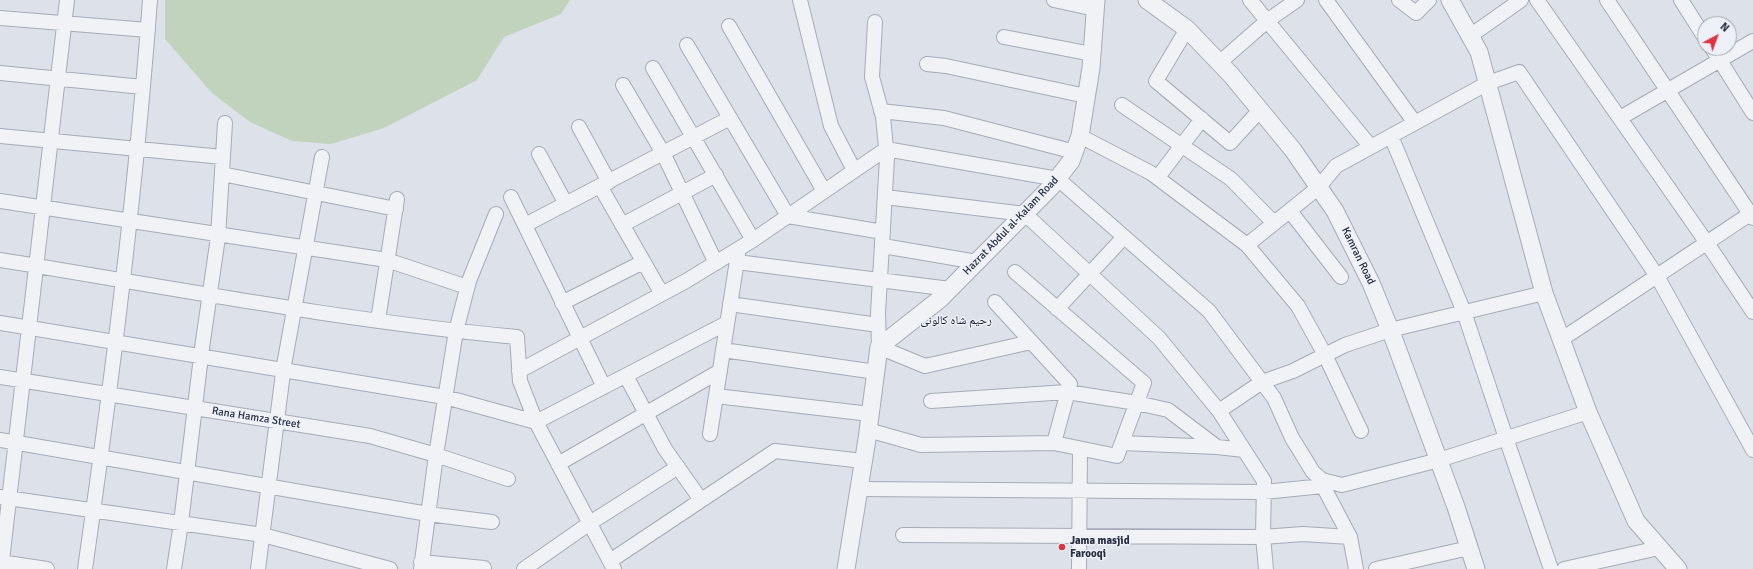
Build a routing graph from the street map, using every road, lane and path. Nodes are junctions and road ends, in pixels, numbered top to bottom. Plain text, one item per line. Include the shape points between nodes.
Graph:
1 (67, 0) edge
2 (150, 0) edge
3 (800, 0) edge
4 (1054, 0) edge
5 (1147, 0) edge
6 (1250, 0) edge
7 (1297, 0) edge
8 (1326, 0) edge
9 (1399, 0) edge
10 (1429, 0) edge
11 (1450, 0) edge
12 (1521, 0) edge
13 (1537, 0) edge
14 (1607, 0) edge
15 (1681, 0) edge
16 (1095, 4) edge
17 (0, 18) edge
18 (1267, 21) junction
19 (875, 22) dead end
20 (64, 24) junction
21 (1697, 25) edge
22 (729, 26) dead end
23 (1186, 29) junction
24 (148, 30) junction
25 (1470, 36) junction
26 (1004, 37) dead end
27 (1753, 40) edge
28 (687, 45) dead end
29 (1092, 54) junction
30 (1717, 56) edge
31 (1720, 60) junction
32 (1219, 63) junction
33 (927, 64) dead end
34 (653, 68) dead end
35 (0, 73) edge
36 (58, 78) junction
37 (1488, 83) junction
38 (623, 85) dead end
39 (143, 87) junction
40 (1667, 90) junction
41 (1086, 96) junction
42 (1122, 105) dead end
43 (881, 110) junction
44 (1260, 110) junction
45 (1753, 113) edge
46 (730, 118) junction
47 (1620, 118) junction
48 (1202, 120) junction
49 (225, 123) dead end
50 (1415, 123) junction
51 (579, 128) dead end
52 (0, 136) edge
53 (1391, 136) junction
54 (694, 137) junction
55 (51, 141) junction
56 (1078, 144) junction
57 (1182, 146) junction
58 (1371, 147) junction
59 (137, 149) junction
60 (886, 149) junction
61 (539, 154) dead end
62 (663, 154) junction
63 (223, 157) junction
64 (322, 157) dead end
65 (854, 170) junction
66 (222, 174) junction
67 (716, 175) junction
68 (1158, 177) junction
69 (1058, 179) junction
70 (604, 184) junction
71 (1319, 187) junction
72 (824, 191) junction
73 (316, 193) junction
74 (682, 193) junction
75 (511, 197) dead end
76 (885, 197) junction
77 (0, 201) edge
78 (566, 204) junction
79 (43, 208) junction
80 (1290, 211) junction
81 (496, 214) dead end
82 (1025, 214) junction
83 (1752, 215) edge
84 (788, 216) junction
85 (130, 221) junction
86 (1274, 223) junction
87 (525, 226) junction
88 (622, 226) junction
89 (883, 232) junction
90 (219, 235) junction
91 (1124, 237) junction
92 (753, 240) junction
93 (1707, 243) junction
94 (1247, 245) junction
95 (883, 246) junction
96 (306, 248) junction
97 (738, 256) junction
98 (0, 260) edge
99 (387, 260) junction
100 (643, 262) junction
101 (977, 262) junction
102 (716, 263) junction
103 (36, 266) junction
104 (1014, 272) dead end
105 (1090, 274) junction
106 (1657, 276) junction
107 (1341, 277) dead end
108 (124, 280) junction
109 (880, 281) junction
110 (467, 287) junction
111 (950, 289) junction
112 (1544, 293) junction
113 (210, 294) junction
114 (662, 294) junction
115 (995, 302) dead end
116 (562, 303) junction
117 (730, 304) junction
118 (295, 308) junction
119 (1057, 309) junction
120 (1464, 312) junction
121 (1753, 312) edge
122 (378, 320) junction
123 (0, 323) edge
124 (727, 323) junction
125 (878, 325) junction
126 (29, 328) junction
127 (1390, 330) junction
128 (456, 331) junction
129 (579, 339) junction
130 (1562, 339) junction
131 (117, 342) junction
132 (1032, 342) junction
133 (879, 348) junction
134 (723, 350) junction
135 (1324, 355) junction
136 (201, 356) junction
137 (284, 370) junction
138 (519, 371) junction
139 (720, 371) junction
140 (876, 372) junction
141 (626, 376) junction
142 (0, 377) edge
143 (23, 381) junction
144 (1262, 382) junction
145 (604, 387) junction
146 (1067, 392) junction
147 (109, 395) junction
148 (716, 396) junction
149 (446, 397) junction
150 (930, 401) dead end
151 (1137, 403) junction
152 (195, 408) junction
153 (1219, 411) junction
154 (1588, 412) junction
155 (646, 414) junction
156 (277, 422) junction
157 (536, 422) junction
158 (869, 422) junction
159 (1361, 431) dead end
160 (710, 434) dead end
161 (1506, 438) junction
162 (0, 440) edge
163 (16, 442) junction
164 (1054, 443) junction
165 (1122, 443) junction
166 (1217, 447) junction
167 (1080, 449) junction
168 (1244, 450) junction
169 (1753, 450) edge
170 (436, 455) junction
171 (101, 457) junction
172 (1439, 460) junction
173 (863, 461) junction
174 (558, 464) junction
175 (678, 467) junction
176 (187, 472) junction
177 (508, 479) dead end
178 (1326, 484) junction
179 (269, 486) junction
180 (859, 489) junction
181 (1080, 490) junction
182 (1264, 492) junction
183 (5, 497) edge
184 (701, 500) junction
185 (94, 510) junction
186 (428, 514) junction
187 (492, 522) dead end
188 (181, 523) junction
189 (590, 523) junction
190 (263, 535) junction
191 (903, 535) dead end
192 (1079, 536) junction
193 (1263, 537) junction
194 (1350, 537) junction
195 (1469, 548) junction
196 (1659, 548) junction
197 (1, 564) edge
198 (421, 565) edge
199 (612, 565) edge
200 (484, 568) dead end
201 (47, 569) edge
202 (85, 569) edge
203 (174, 569) edge
204 (258, 569) edge
205 (390, 569) edge
206 (524, 569) edge
207 (846, 569) edge
208 (1079, 569) edge
209 (1266, 569) edge
210 (1356, 569) edge
211 (1376, 569) edge
212 (1476, 569) edge
213 (1551, 569) edge
214 (1564, 569) edge
215 (1678, 569) edge

1 - 20 street
2 - 24 street
3 - 65 street via 831,126
4 - 16 street
5 - 23 street, Kamran Road
6 - 18 street
7 - 18 street
8 - 50 street
9 - 10 street via 1416,13
11 - 25 street
12 - 25 street
13 - 47 street
14 - 40 street
15 - 21 street
16 - 29 street, Hazrat Abdul al-Kalam Road
17 - 20 street
18 - 32 street
18 - 58 street
19 - 43 street via 872,77
20 - 24 street
20 - 36 street
22 - 72 street
23 - 32 street, Kamran Road
23 - 48 street via 1156,81
24 - 39 street
25 - 37 street via 1479,52
26 - 29 street
27 - 31 street
28 - 46 street
29 - 41 street, Hazrat Abdul al-Kalam Road
30 - 31 street
31 - 40 street
31 - 45 street
32 - 44 street, Kamran Road
33 - 41 street
34 - 54 street
35 - 36 street
36 - 39 street
36 - 55 street
37 - 50 street
37 - 106 street via 1519,72
37 - 112 street
38 - 62 street
39 - 59 street
40 - 47 street
40 - 83 street
41 - 56 street, Hazrat Abdul al-Kalam Road
42 - 57 street
43 - 56 street via 944,118
43 - 60 street
44 - 48 street via 1230,143
44 - 71 street, Kamran Road
46 - 54 street
46 - 84 street
47 - 93 street
48 - 57 street
49 - 63 street
50 - 53 street
51 - 70 street
52 - 55 street
53 - 58 street
53 - 120 street
54 - 62 street
54 - 67 street
55 - 59 street
55 - 79 street
56 - 68 street
56 - 69 street, Hazrat Abdul al-Kalam Road via 1071,161
57 - 68 street
57 - 86 street via 1231,179
58 - 71 street via 1336,166
59 - 63 street
59 - 85 street
60 - 65 street
60 - 69 street
60 - 76 street
61 - 78 street
62 - 70 street
62 - 74 street
63 - 66 street
64 - 73 street
65 - 72 street
66 - 73 street
66 - 90 street
67 - 74 street
67 - 92 street
68 - 94 street
69 - 82 street, Hazrat Abdul al-Kalam Road
69 - 91 street
70 - 78 street
70 - 88 street
71 - 80 street
71 - 127 street, Kamran Road via 1339,217
72 - 84 street
73 - 96 street
73 - 99 street via 396,204
74 - 88 street
74 - 102 street
75 - 87 street
76 - 82 street
76 - 89 street
77 - 79 street
78 - 87 street
79 - 85 street
79 - 103 street
80 - 86 street
80 - 107 street
81 - 110 street
82 - 101 street, Hazrat Abdul al-Kalam Road
82 - 105 street
83 - 93 street
84 - 89 street
84 - 92 street
85 - 90 street
85 - 108 street
86 - 94 street
87 - 116 street
88 - 100 street
89 - 95 street
90 - 96 street
90 - 113 street
91 - 105 street
91 - 144 street via 1209,311
92 - 97 street
93 - 106 street
93 - 121 street
94 - 135 street via 1298,306
95 - 101 street
95 - 109 street
96 - 99 street
96 - 118 street
97 - 102 street
97 - 109 street
97 - 117 street
98 - 103 street
99 - 110 street
99 - 122 street
100 - 114 street
100 - 116 street
101 - 111 street, Hazrat Abdul al-Kalam Road
102 - 114 street
103 - 108 street
103 - 126 street
104 - 119 street
105 - 119 street
105 - 153 street via 1159,338
106 - 130 street
106 - 169 street
108 - 113 street
108 - 131 street
109 - 111 street
109 - 125 street
110 - 128 street
111 - 133 street, Hazrat Abdul al-Kalam Road
112 - 120 street
112 - 130 street
113 - 118 street
113 - 136 street
114 - 129 street
115 - 132 street
116 - 129 street
117 - 124 street
117 - 125 street
118 - 122 street
118 - 137 street
119 - 151 street via 1144,383
120 - 127 street
120 - 161 street
122 - 128 street
123 - 126 street
124 - 134 street
124 - 141 street
125 - 133 street
126 - 131 street
126 - 143 street
127 - 135 street
127 - 172 street, Kamran Road
128 - 138 street via 517,337
128 - 149 street
129 - 138 street
129 - 145 street
130 - 154 street
131 - 136 street
131 - 147 street
132 - 133 street via 925,366
132 - 146 street via 1070,384
133 - 140 street
134 - 139 street
134 - 140 street
135 - 144 street via 1293,371
135 - 159 street
136 - 137 street
136 - 152 street
137 - 149 street
137 - 156 street
138 - 157 street via 520,381
139 - 148 street
139 - 155 street
140 - 158 street
141 - 145 street
141 - 155 street
142 - 143 street, Rana Hamza Street
143 - 147 street, Rana Hamza Street
143 - 163 street
144 - 153 street
144 - 178 street via 1274,398 1292,438 1313,472
145 - 157 street
146 - 150 street
146 - 151 street
146 - 164 street
147 - 152 street, Rana Hamza Street
147 - 171 street
148 - 158 street
148 - 160 street
149 - 157 street
149 - 170 street
151 - 165 street
151 - 166 street via 1168,410
152 - 156 street, Rana Hamza Street
152 - 176 street
153 - 168 street
154 - 161 street
154 - 196 street via 1636,521
155 - 174 street
155 - 175 street
156 - 170 street, Rana Hamza Street via 370,436
156 - 179 street
157 - 174 street
158 - 164 street via 921,445
158 - 173 street
161 - 172 street
161 - 213 street
162 - 163 street
163 - 171 street
163 - 183 street
164 - 167 street
165 - 166 street
165 - 167 street via 1117,456
166 - 168 street
167 - 181 street
168 - 182 street via 1264,481
170 - 177 street, Rana Hamza Street
170 - 186 street
171 - 176 street
171 - 185 street
172 - 178 street via 1342,485
172 - 195 street, Kamran Road
173 - 180 street
173 - 184 street via 775,451
174 - 189 street
175 - 184 street
175 - 189 street
176 - 179 street
176 - 188 street
178 - 182 street
178 - 194 street
179 - 186 street
179 - 190 street
180 - 181 street
180 - 207 street
181 - 182 street
181 - 192 street
182 - 193 street
183 - 185 street
183 - 197 street
184 - 199 street
185 - 188 street
185 - 202 street
186 - 187 street
186 - 198 street
188 - 190 street
188 - 203 street
189 - 199 street
189 - 206 street
190 - 204 street
190 - 205 street
191 - 192 street
192 - 193 street
192 - 208 street
193 - 194 street via 1303,534
193 - 209 street
194 - 210 street
195 - 211 street
195 - 212 street, Kamran Road
196 - 214 street
196 - 215 street
197 - 201 street
198 - 200 street

